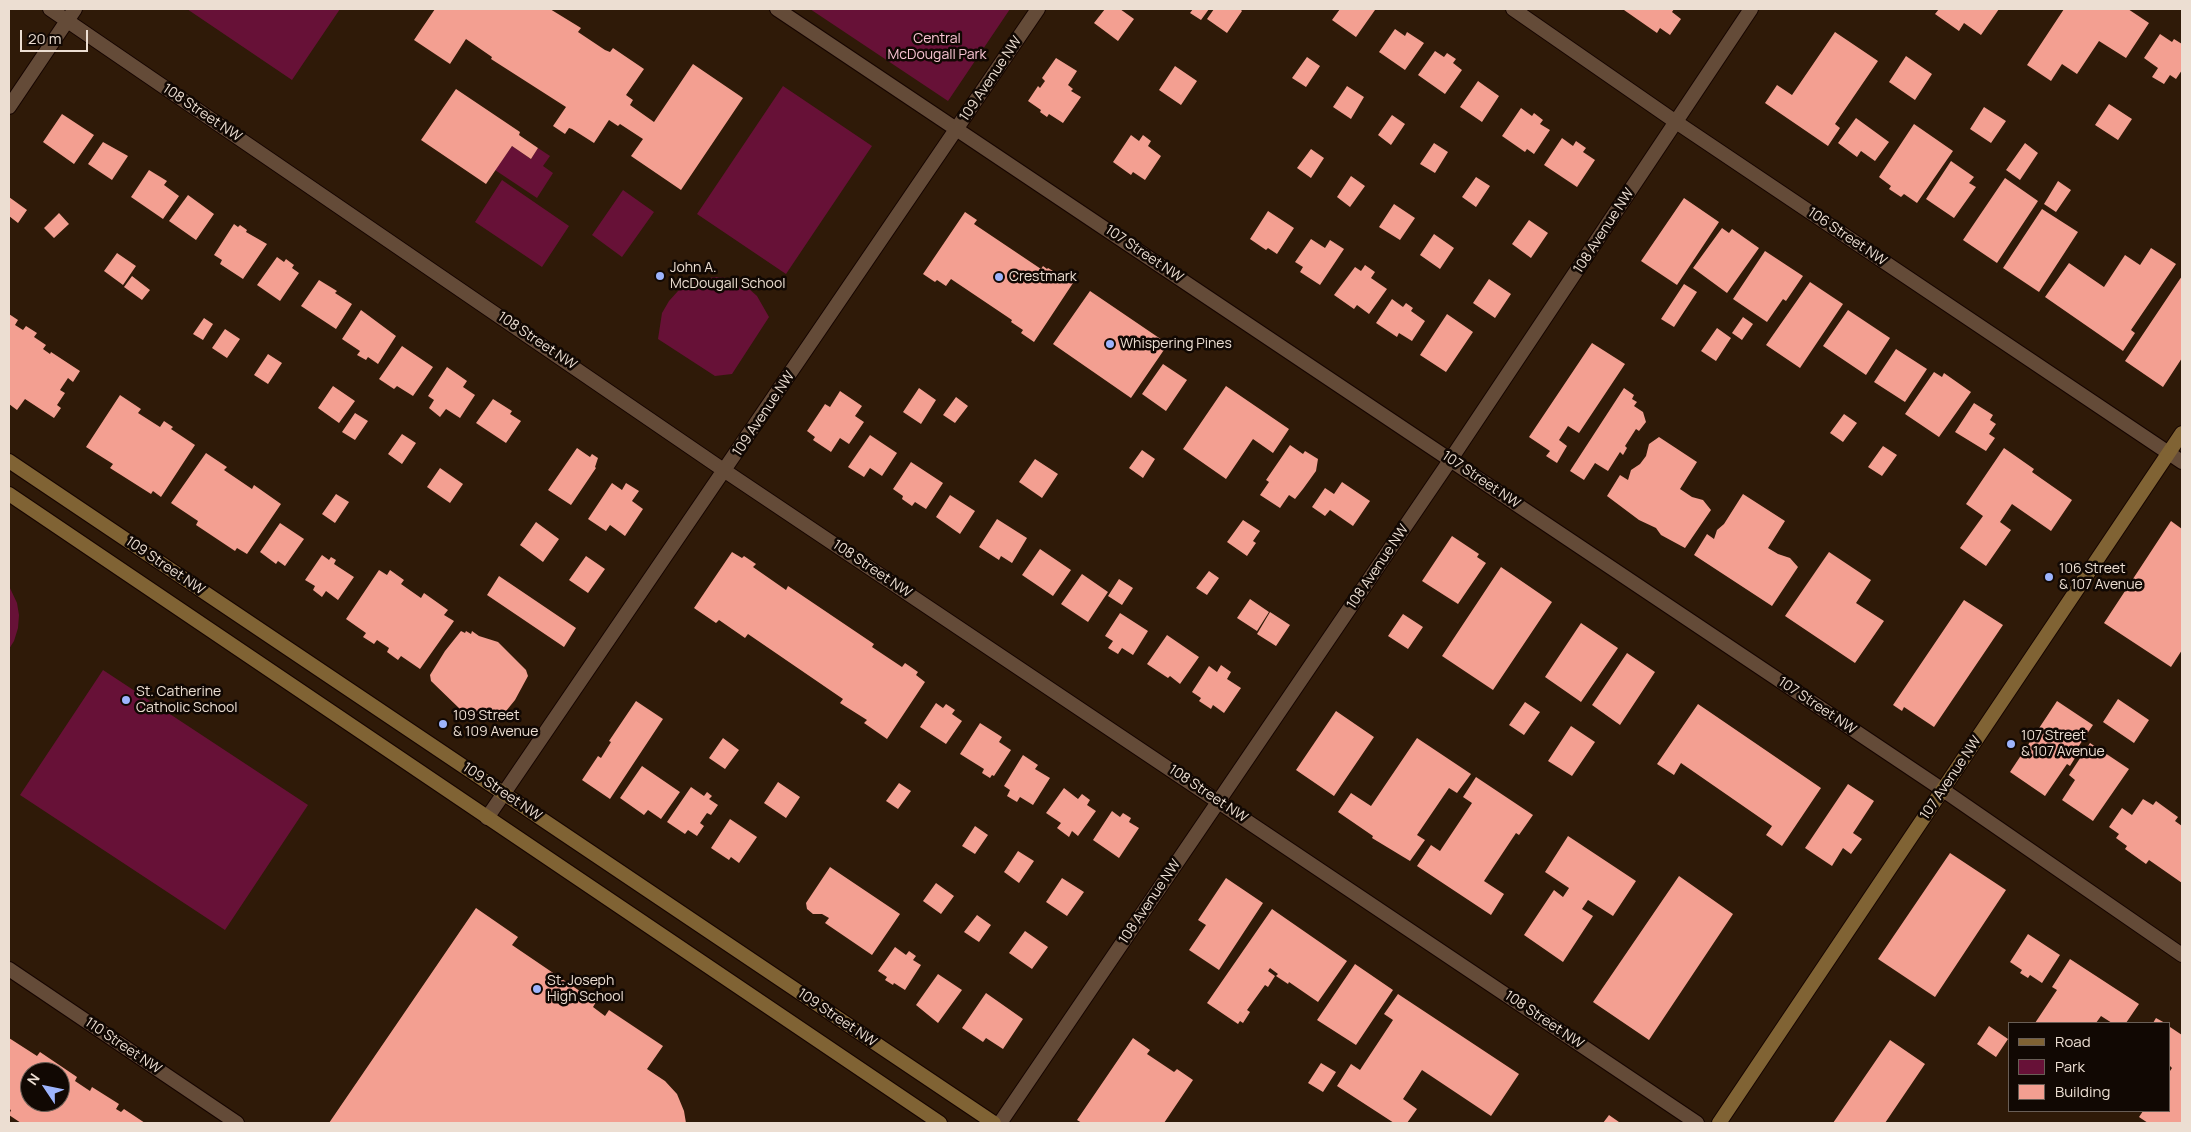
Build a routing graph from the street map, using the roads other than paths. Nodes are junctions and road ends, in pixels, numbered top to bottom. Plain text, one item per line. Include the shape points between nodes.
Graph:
1 (50, 9) edge
2 (776, 9) edge
3 (1038, 9) edge
4 (1513, 9) edge
5 (1751, 9) edge
6 (72, 14) edge
7 (9, 107) edge
8 (1676, 122) junction
9 (957, 129) junction
10 (2182, 433) edge
11 (2169, 453) junction
12 (1451, 459) junction
13 (9, 461) edge
14 (2182, 462) edge
15 (725, 470) junction
16 (9, 494) edge
17 (1943, 790) junction
18 (504, 793) junction
19 (1219, 801) junction
20 (487, 818) junction
21 (2182, 955) edge
22 (9, 969) edge
23 (237, 1123) edge
24 (940, 1123) edge
25 (994, 1123) edge
26 (1000, 1123) edge
27 (1697, 1123) edge
28 (1718, 1123) edge

1 - 6 street, 108 Street NW
2 - 9 street, 107 Street NW
3 - 9 street, 109 Avenue NW
4 - 8 street, 106 Street NW
5 - 8 street, 108 Avenue NW
6 - 7 street
6 - 15 street, 108 Street NW
8 - 11 street, 106 Street NW
8 - 12 street, 108 Avenue NW
9 - 12 street, 107 Street NW
9 - 15 street, 109 Avenue NW
10 - 11 main road, 107 Avenue NW
11 - 14 street, 106 Street NW
11 - 17 main road, 107 Avenue NW
12 - 17 street, 107 Street NW
12 - 19 street, 108 Avenue NW
13 - 18 main road, 109 Street NW
15 - 18 street, 109 Avenue NW
15 - 19 street, 108 Street NW
16 - 20 main road, 109 Street NW
17 - 21 street, 107 Street NW
17 - 28 main road, 107 Avenue NW
18 - 20 street, 109 Avenue NW
18 - 25 main road, 109 Street NW
19 - 26 street, 108 Avenue NW
19 - 27 street, 108 Street NW
20 - 24 main road, 109 Street NW
22 - 23 street, 110 Street NW

